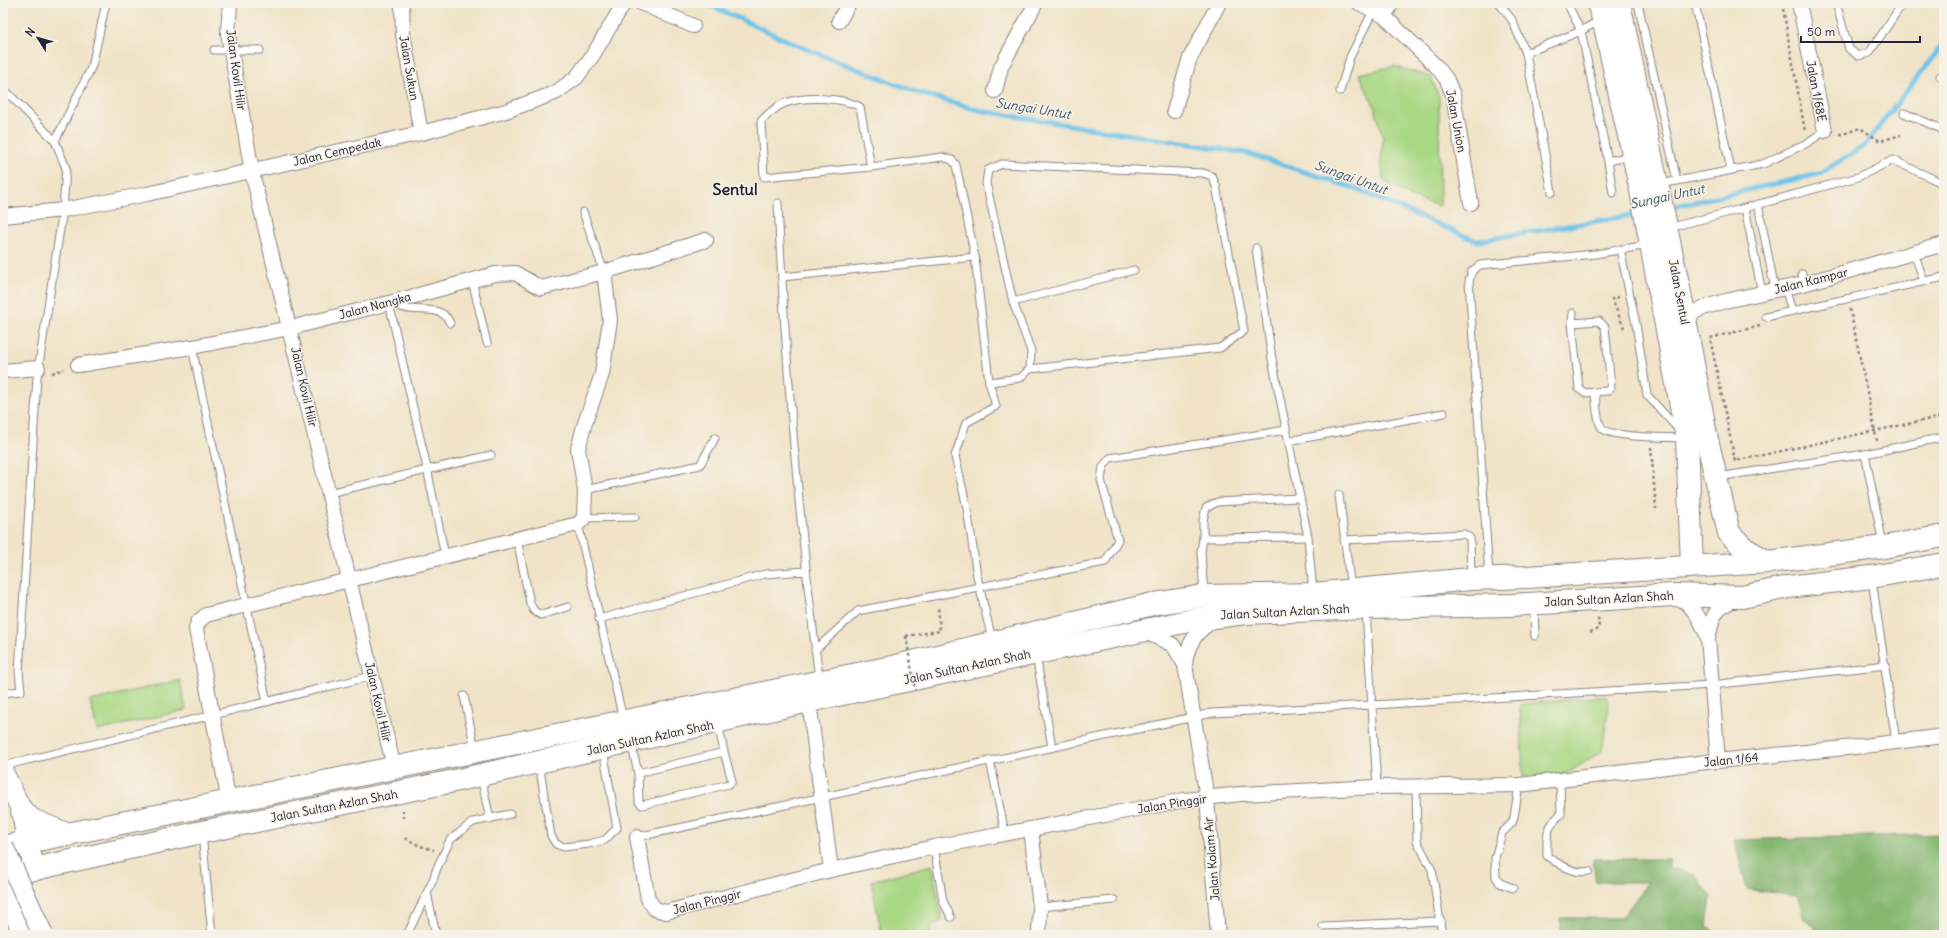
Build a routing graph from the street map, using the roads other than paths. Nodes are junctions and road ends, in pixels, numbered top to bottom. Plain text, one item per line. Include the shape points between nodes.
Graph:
1 (106, 3) edge
2 (230, 3) edge
3 (402, 3) edge
4 (624, 3) edge
5 (640, 3) edge
6 (849, 3) edge
7 (1036, 3) edge
8 (1219, 3) edge
9 (1359, 3) edge
10 (1392, 3) edge
11 (1499, 3) edge
12 (1567, 3) edge
13 (1695, 3) edge
14 (1799, 3) edge
15 (1836, 3) edge
16 (1903, 3) edge
17 (1620, 9) edge
18 (1379, 14) junction
19 (839, 21) dead end
20 (693, 26) dead end
21 (1581, 31) junction
22 (214, 50) dead end
23 (260, 50) dead end
24 (231, 51) junction
25 (1526, 53) junction
26 (3, 88) edge
27 (995, 91) dead end
28 (1340, 91) dead end
29 (1174, 112) dead end
30 (1904, 113) dead end
31 (1944, 130) edge
32 (1824, 131) joint
33 (421, 133) junction
34 (55, 141) junction
35 (1633, 155) junction
36 (1608, 161) junction
37 (871, 167) junction
38 (1731, 170) junction
39 (252, 172) junction
40 (1944, 184) edge
41 (1658, 186) junction
42 (1552, 192) dead end
43 (1613, 192) dead end
44 (778, 203) dead end
45 (1471, 203) dead end
46 (1758, 204) junction
47 (1745, 208) junction
48 (64, 210) junction
49 (583, 212) dead end
50 (3, 216) edge
51 (1657, 232) junction
52 (706, 240) dead end
53 (1944, 244) edge
54 (1256, 248) dead end
55 (1620, 249) junction
56 (1914, 253) junction
57 (975, 257) junction
58 (1134, 270) dead end
59 (604, 272) junction
60 (1944, 276) edge
61 (782, 277) junction
62 (472, 280) junction
63 (1924, 281) junction
64 (1774, 290) junction
65 (393, 302) junction
66 (1013, 302) junction
67 (1792, 311) junction
68 (1573, 313) dead end
69 (1766, 317) dead end
70 (450, 323) dead end
71 (1572, 323) junction
72 (1685, 327) junction
73 (290, 328) junction
74 (487, 343) dead end
75 (192, 347) junction
76 (78, 365) road end
77 (1030, 369) junction
78 (3, 371) edge
79 (38, 372) junction
80 (989, 382) junction
81 (1595, 393) junction
82 (1444, 413) dead end
83 (1286, 430) junction
84 (1696, 436) junction
85 (1944, 437) edge
86 (715, 438) dead end
87 (1288, 440) junction
88 (1865, 454) junction
89 (491, 455) dead end
90 (428, 468) junction
91 (1715, 478) junction
92 (585, 490) junction
93 (329, 493) junction
94 (1339, 495) dead end
95 (1300, 498) junction
96 (635, 517) dead end
97 (581, 521) junction
98 (1944, 536) edge
99 (1308, 537) junction
100 (1203, 538) junction
101 (517, 539) junction
102 (1344, 540) junction
103 (1884, 548) junction
104 (445, 556) junction
105 (1768, 562) junction
106 (1944, 564) edge
107 (1692, 566) junction
108 (806, 571) junction
109 (1872, 577) junction
110 (1480, 579) junction
111 (350, 580) junction
112 (979, 587) junction
113 (1788, 587) junction
114 (1351, 591) junction
115 (1314, 594) junction
116 (1673, 595) junction
117 (1204, 596) junction
118 (1742, 597) junction
119 (1535, 603) junction
120 (246, 605) junction
121 (568, 607) dead end
122 (1366, 608) junction
123 (1227, 614) junction
124 (599, 619) junction
125 (1141, 630) junction
126 (1535, 636) dead end
127 (1708, 638) junction
128 (993, 642) junction
129 (815, 650) junction
130 (1035, 652) junction
131 (1185, 665) junction
132 (1886, 665) junction
133 (372, 676) junction
134 (819, 681) junction
135 (1712, 685) junction
136 (3, 693) edge
137 (464, 696) dead end
138 (809, 701) junction
139 (267, 702) junction
140 (1372, 706) junction
141 (212, 715) junction
142 (1193, 716) junction
143 (624, 722) junction
144 (718, 723) junction
145 (1944, 736) edge
146 (631, 742) junction
147 (1896, 742) junction
148 (1052, 747) junction
149 (602, 748) junction
150 (476, 752) junction
151 (724, 752) junction
152 (990, 760) junction
153 (1718, 761) junction
154 (539, 762) junction
155 (3, 766) edge
156 (394, 768) junction
157 (3, 772) edge
158 (638, 773) junction
159 (480, 775) junction
160 (1560, 781) junction
161 (1519, 784) junction
162 (1416, 786) junction
163 (1377, 787) junction
164 (821, 797) junction
165 (1207, 798) junction
166 (229, 802) junction
167 (22, 811) junction
168 (510, 814) dead end
169 (490, 819) junction
170 (1031, 829) junction
171 (202, 832) junction
172 (1005, 833) junction
173 (68, 835) junction
174 (637, 837) joint
175 (27, 843) junction
176 (3, 847) edge
177 (934, 847) junction
178 (36, 870) junction
179 (831, 870) junction
180 (1589, 871) dead end
181 (3, 876) edge
182 (1513, 888) dead end
183 (3, 889) edge
184 (427, 892) junction
185 (1114, 900) dead end
186 (1040, 907) junction
187 (951, 917) dead end
188 (1441, 921) junction
189 (1322, 926) dead end
190 (24, 935) edge
191 (43, 935) edge
192 (212, 935) edge
193 (407, 935) edge
194 (436, 935) edge
195 (1039, 935) edge
196 (1218, 935) edge
197 (1442, 935) edge

1 - 34 lane via 92,66
2 - 24 street, Jalan Kovil Hilir via 228,33
3 - 33 street, Jalan Sukun via 403,34
4 - 33 street, Jalan Cempedak via 576,78 555,93 506,111
5 - 20 street
6 - 19 street
7 - 27 street via 1001,66
8 - 29 street via 1190,58
9 - 18 street, Jalan Union
10 - 18 street
11 - 25 lane via 1512,20
12 - 21 lane
13 - 38 lane
14 - 32 street, Jalan 1/68E
15 - 16 lane via 1849,49 1858,56 1869,53
17 - 21 lane
17 - 35 main road, Jalan Sentul
17 - 41 main road, Jalan Sentul
18 - 28 lane via 1350,57
18 - 45 street, Jalan Union via 1438,68 1447,80 1453,96
21 - 25 lane
21 - 36 lane
22 - 24 lane
23 - 24 lane
24 - 39 street, Jalan Kovil Hilir
25 - 42 lane
26 - 34 lane
30 - 31 lane
32 - 38 lane via 1807,143 1763,164
33 - 39 street, Jalan Cempedak
34 - 48 lane via 66,168
35 - 36 lane
35 - 41 main road, Jalan Sentul
36 - 43 lane
37 - 37 lane via 764,177 761,121 769,112 786,103 822,98 850,101 860,107
37 - 57 lane via 942,157 952,160 956,165
38 - 41 lane
39 - 48 street, Jalan Cempedak
39 - 73 street, Jalan Kovil Hilir
40 - 46 lane via 1893,160 1858,178 1776,203
41 - 51 main road, Jalan Sentul
44 - 61 lane
46 - 47 lane
46 - 64 lane
47 - 51 lane
47 - 64 lane
48 - 50 street, Jalan Cempedak
48 - 79 lane
49 - 59 lane
51 - 55 lane
51 - 72 main road, Jalan Sentul
51 - 84 main road, Jalan Sentul
52 - 59 street, Jalan Nangka
53 - 56 street, Jalan Kampar
54 - 83 lane via 1272,359
55 - 84 lane via 1648,394
55 - 110 lane via 1480,266 1472,271 1469,281
56 - 63 lane
56 - 64 street, Jalan Kampar via 1802,279
57 - 61 lane
57 - 80 lane
58 - 66 lane
59 - 62 street, Jalan Nangka via 541,288 515,273 495,274
59 - 92 street via 610,320 602,374 578,449
60 - 63 lane
61 - 108 lane
62 - 65 street, Jalan Nangka
62 - 74 lane
63 - 67 lane
64 - 67 lane
64 - 72 street, Jalan Kampar via 1703,308 1694,312
65 - 70 lane via 407,309 439,311 447,316
65 - 73 street, Jalan Nangka
65 - 90 lane
66 - 77 lane via 1031,351
66 - 77 lane via 986,183 988,170 1002,164 1203,173 1212,176 1244,331 1220,348
67 - 69 lane
68 - 71 lane
71 - 81 lane via 1578,389 1585,393
71 - 81 lane via 1600,321 1605,327 1611,387 1607,391
72 - 84 main road, Jalan Sentul
73 - 75 street, Jalan Nangka
73 - 93 street, Jalan Kovil Hilir
75 - 76 street, Jalan Nangka
75 - 120 lane
77 - 80 lane via 1020,378
78 - 79 street
79 - 136 lane via 19,672 21,691
80 - 112 lane via 996,406 966,423 956,456
81 - 84 lane via 1599,422 1602,429 1608,432 1652,437
82 - 87 lane
83 - 87 lane
83 - 112 lane via 1110,458 1102,467 1101,480 1118,540 1105,562
84 - 91 main road, Jalan Sentul
84 - 107 main road, Jalan Sentul
85 - 88 lane
86 - 92 lane via 700,465
87 - 95 lane
88 - 91 lane
88 - 103 lane
89 - 90 lane
90 - 93 lane
90 - 104 lane
91 - 105 main road, Jalan Sentul via 1729,533 1745,549
92 - 97 street
93 - 111 street, Jalan Kovil Hilir
94 - 102 lane
95 - 99 lane
95 - 100 lane via 1217,502 1206,508 1202,520
96 - 97 lane
97 - 101 street
97 - 124 lane
98 - 103 main road, Jalan Sultan Azlan Shah
99 - 100 lane
99 - 115 lane
100 - 117 lane via 1201,552
101 - 104 street
101 - 121 lane via 530,603 534,611 541,615
102 - 110 lane via 1464,534 1470,538
102 - 114 lane
103 - 105 main road, Jalan Sultan Azlan Shah
104 - 111 street
105 - 107 main road, Jalan Sultan Azlan Shah
106 - 109 main road, Jalan Sultan Azlan Shah
107 - 110 main road, Jalan Sultan Azlan Shah
107 - 113 main road via 1707,579 1715,582
108 - 124 lane via 765,574
108 - 129 lane
109 - 113 main road, Jalan Sultan Azlan Shah
109 - 132 lane
110 - 114 main road, Jalan Sultan Azlan Shah
111 - 120 street
111 - 133 street, Jalan Kovil Hilir
112 - 128 lane
112 - 129 lane via 858,611
113 - 118 main road, Jalan Sultan Azlan Shah
114 - 115 main road, Jalan Sultan Azlan Shah
115 - 117 main road, Jalan Sultan Azlan Shah
116 - 118 main road, Jalan Sultan Azlan Shah
116 - 119 main road, Jalan Sultan Azlan Shah
116 - 127 street via 1692,607
117 - 128 main road, Jalan Sultan Azlan Shah via 1153,604
118 - 127 street via 1716,611
119 - 122 main road, Jalan Sultan Azlan Shah
119 - 126 lane
120 - 139 lane
120 - 141 street via 206,615 198,622 196,629
122 - 123 main road, Jalan Sultan Azlan Shah
122 - 140 lane
123 - 125 main road, Jalan Sultan Azlan Shah
123 - 131 street, Jalan Kolam Air via 1208,623 1194,637 1187,652
124 - 143 lane
125 - 130 main road, Jalan Sultan Azlan Shah
125 - 131 street, Jalan Kolam Air via 1172,645
127 - 135 street
128 - 134 main road, Jalan Sultan Azlan Shah via 892,667
129 - 134 lane
130 - 138 main road, Jalan Sultan Azlan Shah
130 - 148 lane
131 - 142 street, Jalan Kolam Air
132 - 135 lane
132 - 147 lane
133 - 139 lane
133 - 156 street, Jalan Kovil Hilir
134 - 143 main road, Jalan Sultan Azlan Shah
135 - 140 lane
135 - 153 street
137 - 150 lane
138 - 144 main road, Jalan Sultan Azlan Shah
138 - 164 street
139 - 141 lane
140 - 142 lane
140 - 163 lane
141 - 155 lane
141 - 166 street
142 - 148 lane
142 - 165 street, Jalan Kolam Air
143 - 150 main road, Jalan Sultan Azlan Shah
144 - 146 main road, Jalan Sultan Azlan Shah
144 - 151 lane
145 - 147 street, Jalan 1/64
146 - 149 main road, Jalan Sultan Azlan Shah
146 - 158 lane
147 - 153 street, Jalan 1/64
148 - 152 lane
149 - 154 main road, Jalan Sultan Azlan Shah
149 - 154 lane via 617,828 606,840 589,844 564,847 556,844 551,836
150 - 156 main road, Jalan Sultan Azlan Shah
151 - 158 lane
151 - 158 lane via 732,781 729,784 642,805 639,802
152 - 164 lane
152 - 172 lane
153 - 160 street, Jalan 1/64
154 - 159 main road, Jalan Sultan Azlan Shah
156 - 166 main road, Jalan Sultan Azlan Shah
157 - 167 main road
159 - 169 lane
159 - 171 main road, Jalan Sultan Azlan Shah
160 - 161 street, Jalan 1/64
160 - 180 lane via 1561,814 1549,826 1547,856 1569,869 1583,873
161 - 162 street, Jalan Pinggir
161 - 182 lane via 1514,817 1502,833 1495,858 1496,877 1500,883
162 - 163 street, Jalan Pinggir
162 - 188 lane via 1417,841 1432,870
163 - 165 street, Jalan Pinggir
164 - 174 lane
164 - 179 street
165 - 170 street, Jalan Pinggir
165 - 196 street, Jalan Kolam Air
166 - 173 main road, Jalan Sultan Azlan Shah
167 - 173 main road via 32,820
167 - 175 main road
168 - 169 lane
169 - 184 lane via 473,822 450,840
170 - 172 street, Jalan Pinggir
170 - 186 street
171 - 178 main road, Jalan Sultan Azlan Shah
171 - 192 lane
172 - 177 street, Jalan Pinggir
173 - 175 main road, Jalan Sultan Azlan Shah
174 - 179 street, Jalan Pinggir via 648,899 655,909 666,912
175 - 176 main road, Jalan Sultan Azlan Shah
175 - 178 main road
176 - 191 main road, bridge
177 - 179 street, Jalan Pinggir
177 - 187 lane via 943,901
178 - 181 main road, Jalan Sultan Azlan Shah
183 - 190 main road
184 - 193 lane
184 - 194 lane
185 - 186 lane
186 - 195 street
188 - 189 lane
188 - 197 lane

